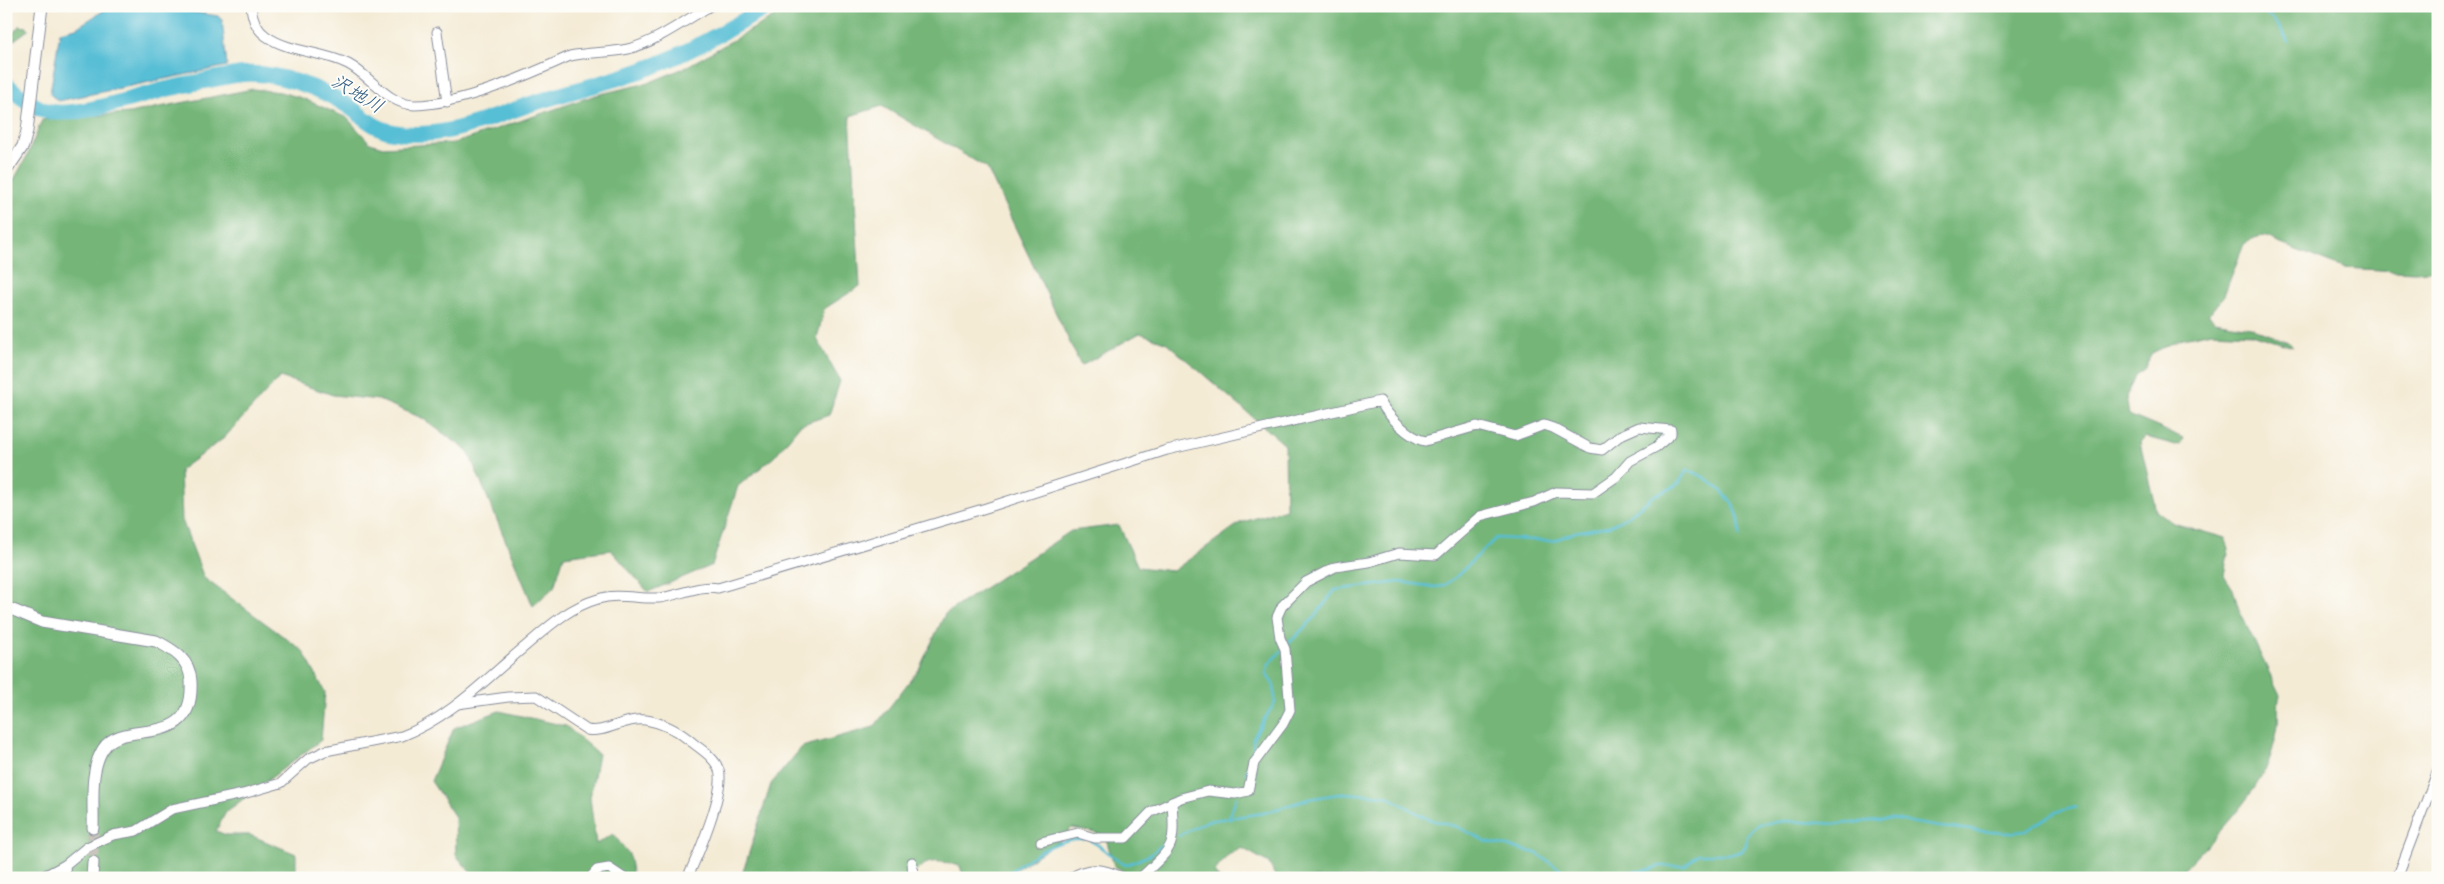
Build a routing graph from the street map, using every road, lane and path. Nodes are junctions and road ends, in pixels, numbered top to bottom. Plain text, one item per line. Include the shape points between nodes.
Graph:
1 (42, 6) edge
2 (251, 6) edge
3 (710, 6) edge
4 (437, 32) dead end
5 (447, 102) junction
6 (6, 171) edge
7 (6, 607) edge
8 (457, 704) junction
9 (2438, 770) edge
10 (1172, 802) junction
11 (93, 828) tunnel mouth
12 (1041, 842) dead end
13 (93, 862) tunnel mouth
14 (912, 862) dead end
15 (65, 865) junction
16 (40, 878) edge
17 (66, 878) edge
18 (92, 878) edge
19 (590, 878) edge
20 (624, 878) edge
21 (687, 878) edge
22 (913, 878) edge
23 (1071, 878) edge
24 (1124, 878) edge
25 (1140, 878) edge
26 (2397, 878) edge

1 - 6 street via 27,131 23,146
2 - 5 street via 258,28 265,36 281,44 346,63 390,97 403,103
3 - 5 street via 629,49 570,56
4 - 5 street
7 - 11 street via 42,622 156,641 172,649 185,661 191,673 191,696 180,719 165,729 123,735 103,747 94,774
8 - 10 street via 553,622 578,606 600,598 659,598 709,586 718,588 1167,450 1380,401 1416,439 1425,441 1477,426 1515,436 1544,425 1590,448 1602,450 1621,435 1639,427 1671,430 1669,437 1630,461 1616,477 1593,493 1556,492 1534,502 1480,516 1436,555 1399,553 1335,567 1306,582 1282,606 1277,617 1285,649 1289,714 1254,763 1248,791 1235,794 1208,791
8 - 15 street via 402,736 325,751 308,759 281,783 172,809 136,831 113,835 87,847
8 - 21 street via 528,695 544,700 587,730 600,730 632,719 654,722 682,733 715,761 720,770 720,785 698,856
9 - 26 street
10 - 12 street via 1150,812 1126,838 1095,838 1078,833
10 - 25 street via 1174,840 1169,850
13 - 18 street
14 - 22 street
15 - 16 street
15 - 17 street
19 - 20 street via 597,870 609,868
23 - 24 street via 1092,868

